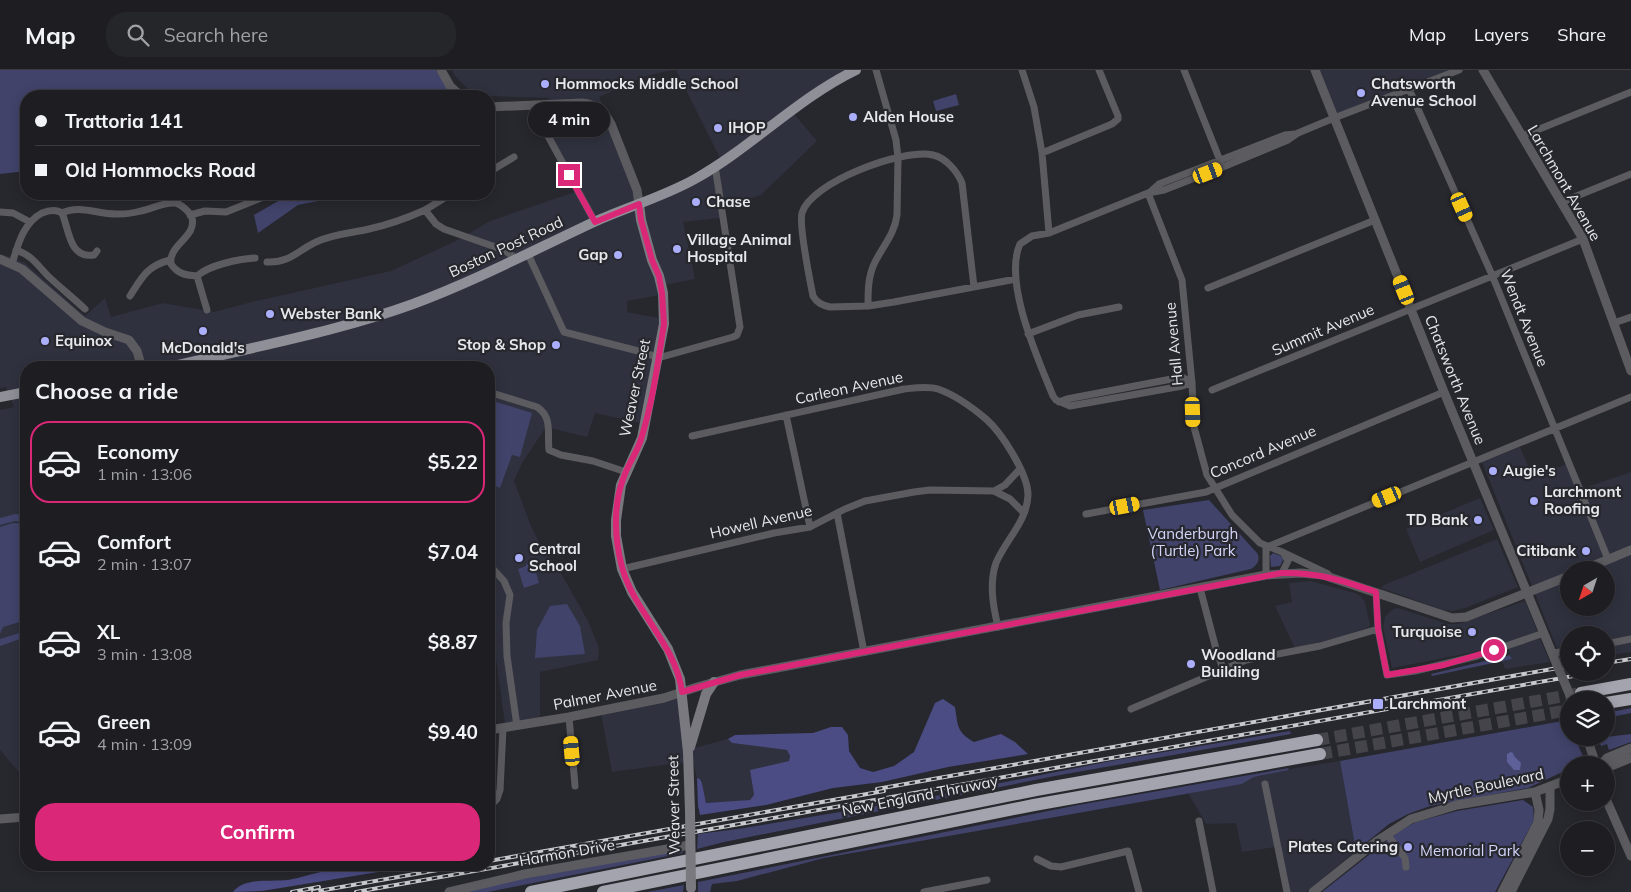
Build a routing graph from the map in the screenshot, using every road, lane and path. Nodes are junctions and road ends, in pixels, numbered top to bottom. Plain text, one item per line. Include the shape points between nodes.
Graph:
1 (441, 70) edge
2 (856, 70) edge
3 (876, 70) edge
4 (1022, 70) edge
5 (1099, 70) edge
6 (1184, 70) edge
7 (1315, 70) edge
8 (1460, 70) edge
9 (1483, 70) edge
10 (1410, 89) junction
11 (454, 90) edge
12 (1631, 92) edge
13 (531, 105) junction
14 (495, 107) edge
15 (1334, 118) junction
16 (1522, 136) junction
17 (1042, 153) junction
18 (514, 157) dead end
19 (898, 158) junction
20 (1222, 164) junction
21 (715, 166) junction
22 (495, 168) edge
23 (1631, 174) edge
24 (1148, 194) junction
25 (256, 200) edge
26 (441, 200) edge
27 (1562, 202) junction
28 (639, 204) junction
29 (425, 210) junction
30 (0, 212) edge
31 (62, 213) junction
32 (190, 215) junction
33 (1375, 220) junction
34 (30, 222) junction
35 (595, 222) junction
36 (1049, 232) junction
37 (1582, 239) junction
38 (16, 250) junction
39 (98, 251) dead end
40 (528, 254) junction
41 (255, 258) dead end
42 (517, 259) junction
43 (0, 260) edge
44 (170, 260) junction
45 (267, 262) dead end
46 (12, 264) junction
47 (1492, 275) junction
48 (197, 276) junction
49 (1016, 278) junction
50 (974, 287) junction
51 (1208, 288) dead end
52 (130, 296) dead end
53 (868, 306) junction
54 (1119, 307) dead end
55 (1410, 308) junction
56 (85, 309) dead end
57 (207, 310) dead end
58 (1631, 317) edge
59 (1614, 323) junction
60 (1028, 334) junction
61 (658, 358) junction
62 (140, 361) edge
63 (200, 361) edge
64 (1631, 371) edge
65 (1192, 383) junction
66 (1212, 390) dead end
67 (1444, 392) junction
68 (20, 393) edge
69 (495, 394) edge
70 (0, 397) edge
71 (1631, 397) edge
72 (786, 415) junction
73 (1554, 428) junction
74 (692, 436) dead end
75 (1474, 462) junction
76 (1020, 468) junction
77 (626, 472) junction
78 (1214, 488) junction
79 (994, 490) junction
80 (1024, 513) junction
81 (837, 514) junction
82 (1086, 514) dead end
83 (810, 527) junction
84 (1266, 547) junction
85 (1631, 550) edge
86 (1282, 552) junction
87 (1608, 559) junction
88 (1603, 561) edge
89 (622, 569) junction
90 (495, 572) edge
91 (1282, 573) junction
92 (1266, 575) junction
93 (1338, 579) junction
94 (1560, 579) edge
95 (1200, 588) junction
96 (1376, 592) junction
97 (1527, 592) junction
98 (998, 627) junction
99 (1378, 629) junction
100 (1544, 633) junction
101 (1631, 639) edge
102 (1615, 642) edge
103 (864, 652) junction
104 (1560, 652) edge
105 (1552, 653) junction
106 (1223, 669) junction
107 (714, 682) junction
108 (1631, 684) edge
109 (1573, 691) edge
110 (1599, 691) edge
111 (682, 692) junction
112 (1631, 699) edge
113 (1615, 702) edge
114 (1131, 709) dead end
115 (569, 717) junction
116 (517, 726) junction
117 (503, 728) junction
118 (495, 729) edge
119 (1317, 740) tunnel mouth
120 (1631, 748) edge
121 (688, 752) junction
122 (1320, 754) tunnel mouth
123 (1612, 756) edge
124 (1631, 758) edge
125 (1615, 764) edge
126 (1560, 783) edge
127 (1265, 784) dead end
128 (575, 786) dead end
129 (1550, 787) junction
130 (1535, 792) junction
131 (495, 802) edge
132 (1613, 811) edge
133 (20, 817) edge
134 (0, 819) edge
135 (1199, 821) dead end
136 (1387, 834) junction
137 (1628, 841) edge
138 (687, 845) junction
139 (1631, 856) edge
140 (1037, 859) dead end
141 (1406, 867) dead end
142 (987, 880) dead end
143 (691, 890) edge
144 (1315, 891) edge
145 (449, 892) edge
146 (531, 892) edge
147 (603, 892) edge
148 (924, 892) edge
149 (1140, 892) edge
150 (1213, 892) edge
151 (1287, 892) edge
152 (1502, 892) edge
153 (1511, 892) edge

1 - 11 street
2 - 21 main road, Boston Post Road via 821,89
3 - 19 street
4 - 17 street via 1034,107
5 - 17 street via 1118,119
6 - 20 street
7 - 15 street, Chatsworth Avenue
8 - 10 street
9 - 16 street, Larchmont Avenue
10 - 15 street
10 - 47 street, Wendt Avenue
12 - 16 street
13 - 14 street
13 - 28 street via 582,103 601,109 637,190
13 - 35 street
15 - 20 street via 1285,135
15 - 33 street, Chatsworth Avenue
16 - 27 street, Larchmont Avenue
17 - 36 street
18 - 22 street
19 - 50 street via 933,155 958,173 963,190
19 - 53 street via 896,222 871,272
19 - 53 street via 863,168 836,181 811,198 802,214 813,296 820,304 830,307
20 - 24 street via 1160,184
21 - 28 main road, Boston Post Road
21 - 61 street via 740,327 733,337
23 - 27 street
24 - 36 street
24 - 65 street, Hall Avenue via 1182,280
25 - 32 street via 226,212 205,211
26 - 29 street
27 - 37 street, Larchmont Avenue
28 - 35 main road, Boston Post Road
28 - 61 main road, Weaver Street via 662,293 664,324
29 - 42 street via 444,229 504,250
29 - 45 street via 373,228 318,241 286,260
30 - 34 street via 13,213
31 - 32 street via 76,209 132,213 175,203
31 - 34 street via 48,211
31 - 39 street via 76,250 90,256
32 - 44 street via 192,226 189,233 171,253
33 - 51 street
33 - 55 street, Chatsworth Avenue
34 - 38 street
35 - 40 main road, Boston Post Road
36 - 49 street via 1032,236 1020,244
37 - 47 street, Summit Avenue
37 - 59 street, Larchmont Avenue
38 - 46 street
38 - 56 street via 26,253
40 - 42 main road, Boston Post Road
40 - 61 street via 564,332
41 - 48 street via 232,262
42 - 63 main road, Boston Post Road via 433,296 363,321
43 - 46 street
44 - 48 street via 183,275
44 - 52 street via 156,264 143,275
46 - 62 street via 82,321 129,340
47 - 55 street, Summit Avenue
47 - 73 street, Wendt Avenue
48 - 57 street
49 - 50 street
49 - 60 street
50 - 53 street
54 - 60 street via 1078,315
55 - 66 street, Summit Avenue
55 - 67 street, Chatsworth Avenue
58 - 59 street
59 - 64 street, Larchmont Avenue
60 - 65 street via 1053,396 1070,406
61 - 77 main road, Weaver Street via 642,438
65 - 78 street, Hall Avenue via 1194,427
67 - 75 street, Chatsworth Avenue
67 - 78 street, Concord Avenue
68 - 70 main road
69 - 77 street via 542,410 548,422 549,450
71 - 73 street
72 - 74 street, Carleon Avenue
72 - 76 street, Carleon Avenue via 904,389 936,389 953,396 987,420
72 - 83 street
73 - 75 street
73 - 87 street, Wendt Avenue
75 - 84 street
75 - 97 street, Chatsworth Avenue
76 - 79 street via 1005,485
76 - 80 street, Carleon Avenue via 1028,494
77 - 89 main road, Weaver Street via 616,520
78 - 82 street, Concord Avenue
78 - 84 street, Hall Avenue via 1242,526
79 - 80 street via 1010,499
79 - 81 street, Howell Avenue via 914,492 865,501
80 - 98 street, Carleon Avenue via 994,573 992,591
81 - 83 street, Howell Avenue
81 - 103 street
83 - 89 street, Howell Avenue
84 - 86 street, Hall Avenue
84 - 92 street
85 - 87 street
86 - 91 street via 1288,561
86 - 93 street, Hall Avenue
87 - 88 street
89 - 111 main road, Weaver Street via 636,600 668,649
90 - 116 street via 504,581 510,596 506,623 507,656
91 - 92 street, Palmer Avenue
91 - 93 street, Palmer Avenue
92 - 95 street, Palmer Avenue
93 - 96 street, Palmer Avenue
94 - 97 street, Palmer Avenue
95 - 98 street, Palmer Avenue
95 - 106 street
96 - 97 street, Palmer Avenue via 1440,615 1459,618
96 - 99 street
97 - 100 street, Chatsworth Avenue
98 - 103 street, Palmer Avenue
99 - 100 street via 1387,675 1477,656
99 - 106 street via 1320,646 1246,660
100 - 105 street, Chatsworth Avenue
101 - 102 street
103 - 107 street, Palmer Avenue
104 - 105 street
105 - 109 street, Chatsworth Avenue, bridge
106 - 114 street
107 - 111 street, Palmer Avenue
107 - 121 main road via 706,694
108 - 110 highway
111 - 115 street, Palmer Avenue
111 - 121 main road, Weaver Street
112 - 113 highway
115 - 116 street, Palmer Avenue
115 - 128 street
116 - 117 street, Palmer Avenue
117 - 118 street, Palmer Avenue
117 - 131 street via 500,790
119 - 146 highway, New England Thruway via 1020,793
120 - 123 street
121 - 138 main road, Weaver Street, bridge via 690,811
122 - 147 highway, New England Thruway via 1011,809
124 - 125 street
126 - 129 street, Myrtle Boulevard
127 - 151 street
129 - 130 street, Myrtle Boulevard
129 - 153 street via 1548,819
130 - 136 street, Myrtle Boulevard via 1421,814
130 - 152 street via 1540,810 1538,822
132 - 137 street
133 - 134 street
135 - 150 street
136 - 141 street via 1405,858
136 - 144 street, Myrtle Boulevard
137 - 139 street
138 - 143 main road, Weaver Street, bridge
138 - 145 street, Harmon Drive via 525,874
140 - 149 street via 1058,867 1128,851
142 - 148 street

